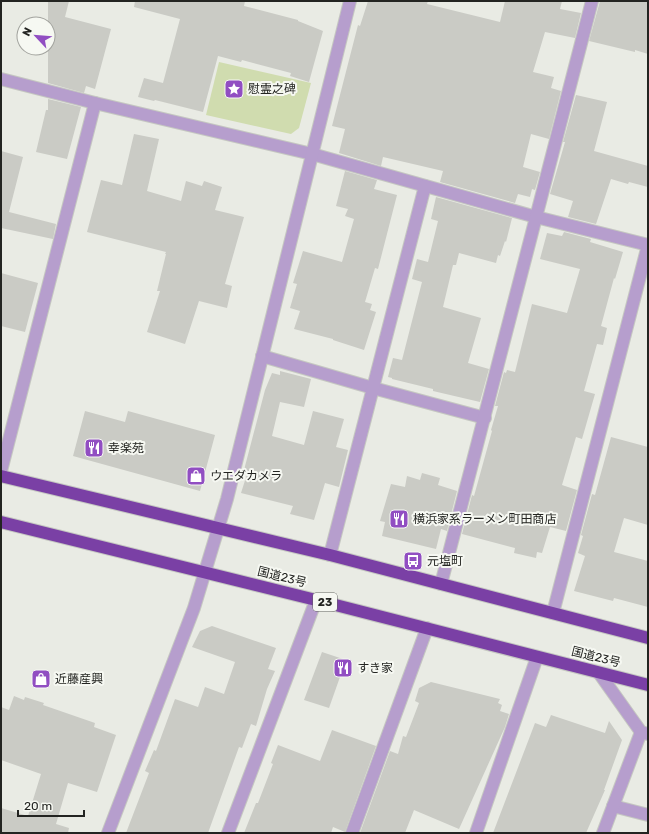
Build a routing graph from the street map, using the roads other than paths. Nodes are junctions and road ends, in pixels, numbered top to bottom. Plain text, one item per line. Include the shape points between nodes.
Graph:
1 (350, 1) edge
2 (592, 1) edge
3 (1, 79) edge
4 (95, 103) junction
5 (312, 154) junction
6 (426, 186) junction
7 (536, 217) junction
8 (648, 245) edge
9 (262, 356) junction
10 (374, 388) junction
11 (485, 418) junction
12 (1, 471) edge
13 (1, 476) edge
14 (1, 522) edge
15 (218, 528) junction
16 (330, 555) junction
17 (204, 573) junction
18 (441, 584) junction
19 (316, 600) junction
20 (553, 613) junction
21 (427, 628) junction
22 (648, 638) edge
23 (537, 657) junction
24 (599, 673) junction
25 (648, 685) edge
26 (644, 733) edge
27 (613, 806) junction
28 (648, 815) edge
29 (108, 833) edge
30 (228, 833) edge
31 (352, 833) edge
32 (476, 833) edge
33 (603, 833) edge

1 - 5 street
2 - 7 street
3 - 4 street
4 - 5 street
4 - 12 street
5 - 6 street
5 - 9 street
6 - 7 street
6 - 10 street
7 - 8 street
7 - 11 street
8 - 20 street
9 - 10 street
9 - 15 street
10 - 11 street
10 - 16 street
11 - 18 street
13 - 15 highway
14 - 17 highway, 国道23号 / 23
15 - 16 highway
15 - 17 street
16 - 18 highway
17 - 19 highway, 国道23号 / 23
17 - 29 street via 194,608
18 - 20 highway
19 - 21 highway, 国道23号 / 23
19 - 30 street
20 - 22 highway
21 - 23 highway, 国道23号 / 23
21 - 31 street
23 - 24 highway, 国道23号 / 23
23 - 32 street
24 - 25 highway, 国道23号 / 23
24 - 26 street
26 - 27 street
27 - 28 street
27 - 33 street

